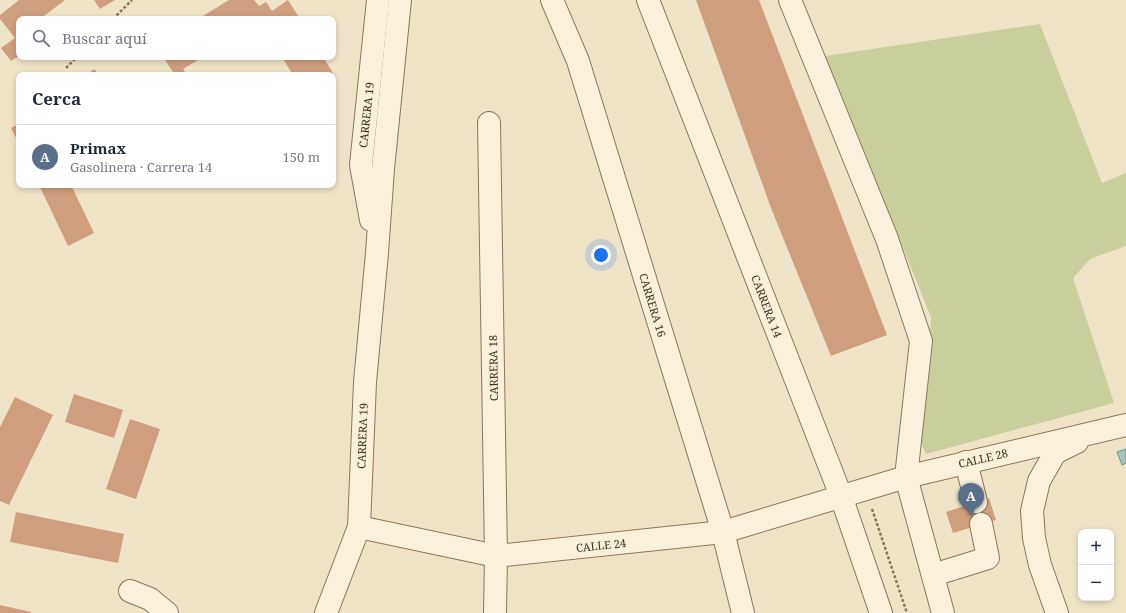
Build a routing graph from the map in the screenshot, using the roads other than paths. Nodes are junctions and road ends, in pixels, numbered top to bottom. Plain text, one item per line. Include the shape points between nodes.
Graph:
1 (378, 0) edge
2 (400, 0) edge
3 (552, 0) edge
4 (648, 0) edge
5 (790, 0) edge
6 (489, 123) dead end
7 (377, 253) junction
8 (1126, 425) edge
9 (1092, 433) junction
10 (966, 462) junction
11 (906, 477) junction
12 (842, 496) junction
13 (976, 502) dead end
14 (981, 524) dead end
15 (358, 527) junction
16 (723, 532) junction
17 (496, 556) junction
18 (933, 575) junction
19 (130, 591) dead end
20 (167, 613) edge
21 (326, 613) edge
22 (495, 613) edge
23 (743, 613) edge
24 (881, 613) edge
25 (944, 613) edge
26 (1057, 613) edge

1 - 7 street, CARRERA 19 via 361,165
2 - 7 street, CARRERA 19
3 - 16 street, CARRERA 16 via 578,61
4 - 12 street, CARRERA 14
5 - 11 street via 887,239 920,341
6 - 17 street, CARRERA 18
7 - 15 street, CARRERA 19 via 365,382
8 - 9 street, CALLE 28
9 - 10 street, CALLE 28
9 - 26 street via 1055,454 1039,481 1032,511 1040,565
10 - 11 street, CALLE 28
10 - 13 street
11 - 12 street, CALLE 28
11 - 18 street
12 - 16 street, CALLE 24
12 - 24 street, CARRERA 14
14 - 18 street via 988,558
15 - 17 street, CALLE 24
15 - 21 street, CARRERA 19
16 - 17 street, CALLE 24
16 - 23 street, CARRERA 16
17 - 22 street, CARRERA 18
18 - 25 street
19 - 20 street via 150,599

